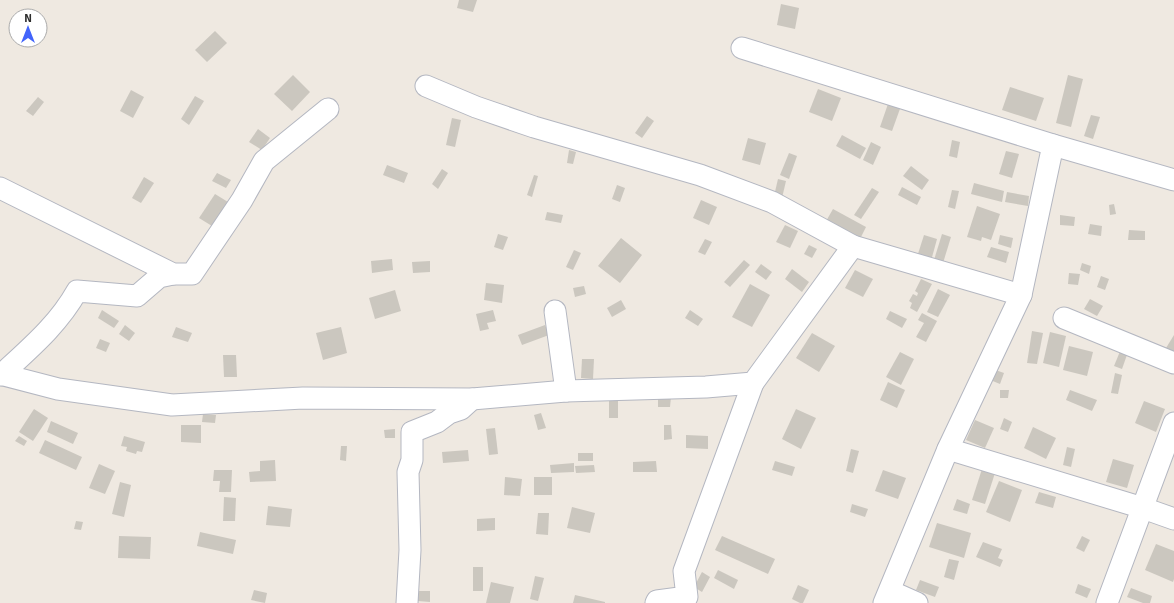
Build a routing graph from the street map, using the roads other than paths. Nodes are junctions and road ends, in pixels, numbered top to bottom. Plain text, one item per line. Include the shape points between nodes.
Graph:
1 (742, 48) dead end
2 (426, 86) dead end
3 (328, 109) dead end
4 (1053, 145) junction
5 (1174, 180) edge
6 (0, 188) edge
7 (853, 246) junction
8 (173, 274) junction
9 (1021, 295) junction
10 (555, 311) dead end
11 (1064, 318) dead end
12 (1174, 363) edge
13 (1, 374) edge
14 (753, 383) junction
15 (566, 391) junction
16 (472, 399) junction
17 (1174, 423) edge
18 (948, 449) junction
19 (1143, 508) junction
20 (1174, 519) edge
21 (887, 597) edge
22 (692, 600) edge
23 (407, 603) edge
24 (656, 603) edge
25 (917, 603) edge
26 (1107, 603) edge

1 - 4 street
2 - 7 street via 534,127 700,176 772,202
3 - 8 street via 264,161 242,200 192,274
4 - 5 street
4 - 9 street
6 - 8 street
7 - 9 street
7 - 14 street
8 - 13 street via 159,277 137,296 77,291 48,331
9 - 18 street
10 - 15 street
11 - 12 street
13 - 16 street via 58,389 172,404 303,398
14 - 15 street
14 - 22 street via 684,571
15 - 16 street
16 - 23 street via 461,409 412,432 412,460 408,472 410,550
17 - 19 street
18 - 19 street
18 - 21 street
19 - 20 street
19 - 26 street
21 - 25 street
22 - 24 street

